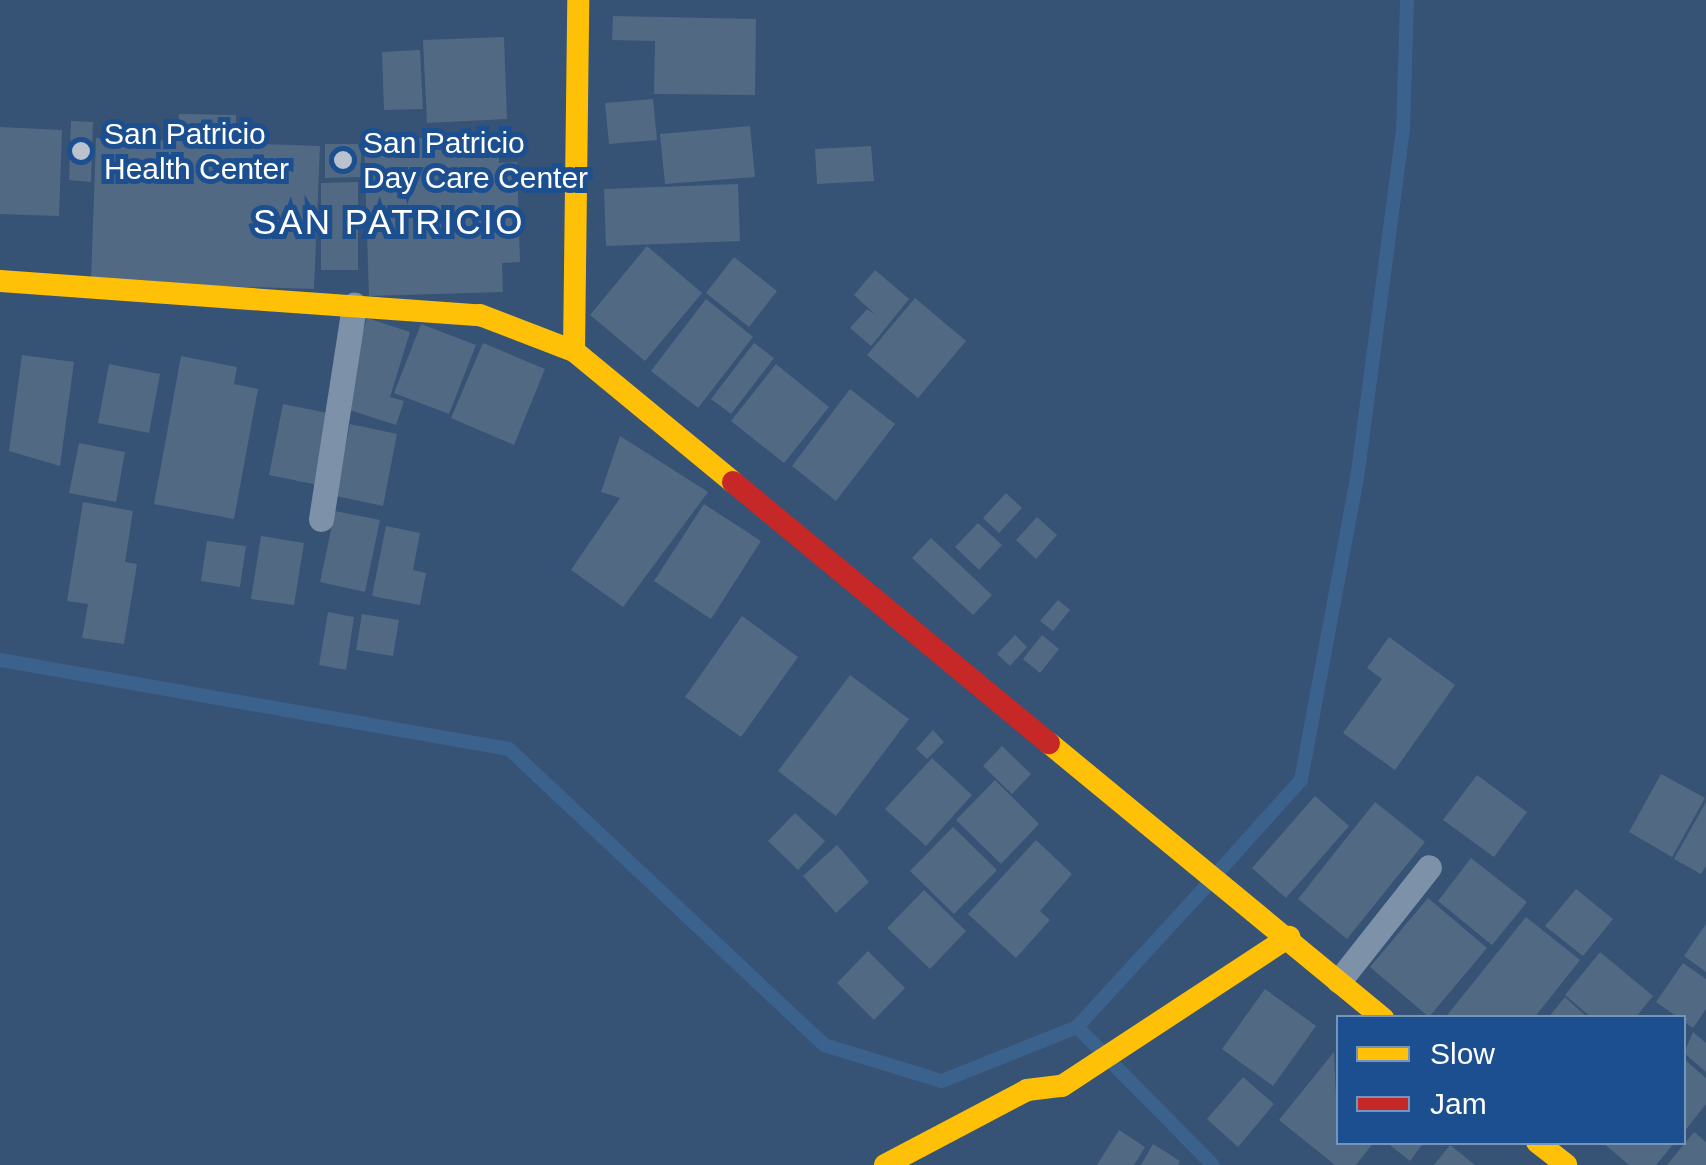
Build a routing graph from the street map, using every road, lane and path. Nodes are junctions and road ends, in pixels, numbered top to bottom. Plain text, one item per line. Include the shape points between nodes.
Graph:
1 (578, 0) edge
2 (0, 281) edge
3 (354, 305) junction
4 (574, 351) junction
5 (321, 519) dead end
6 (1429, 868) dead end
7 (1279, 929) junction
8 (1338, 981) junction
9 (1379, 1015) edge
10 (1541, 1145) edge
11 (885, 1165) edge
12 (1566, 1165) edge

1 - 4 street
2 - 3 street
3 - 4 street via 480,315
3 - 5 lane
4 - 7 street
6 - 8 lane
7 - 8 street
7 - 11 street via 1121,1052 1062,1086 1027,1090
8 - 9 street
10 - 12 street

